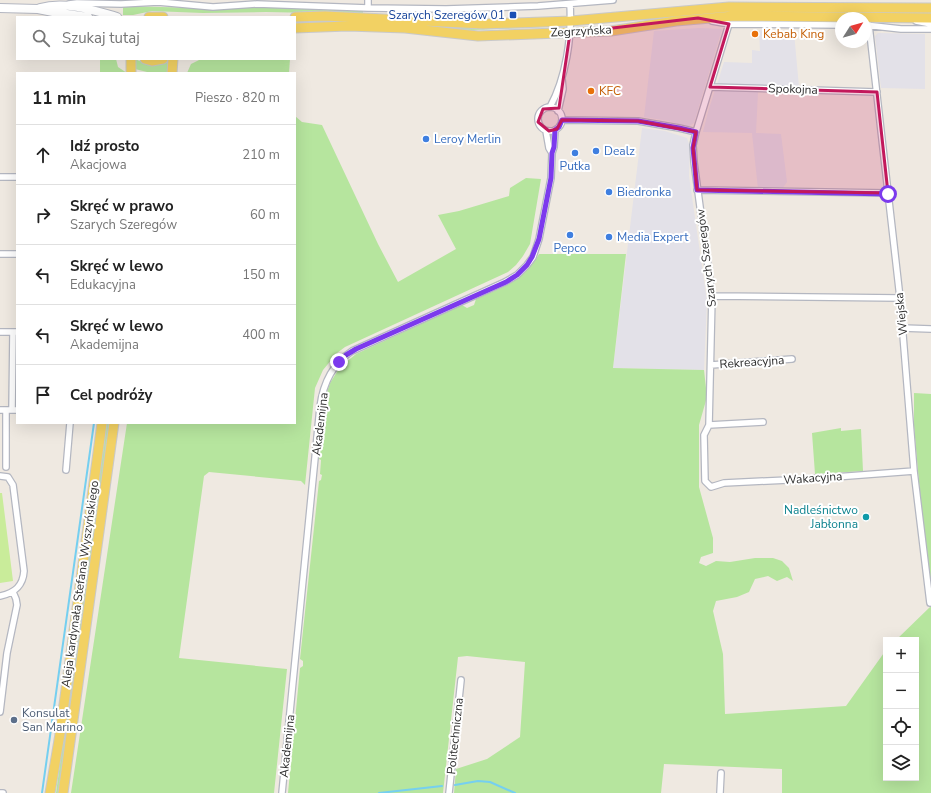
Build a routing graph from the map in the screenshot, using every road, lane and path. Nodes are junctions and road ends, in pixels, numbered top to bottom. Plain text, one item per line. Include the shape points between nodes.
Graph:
1 (368, 0) edge
2 (613, 0) edge
3 (178, 2) edge
4 (570, 4) junction
5 (60, 5) junction
6 (0, 8) edge
7 (368, 8) junction
8 (931, 8) edge
9 (38, 9) junction
10 (835, 15) edge
11 (82, 16) edge
12 (113, 16) edge
13 (296, 17) edge
14 (835, 17) edge
15 (871, 17) edge
16 (906, 17) junction
17 (698, 18) junction
18 (871, 18) edge
19 (931, 18) edge
20 (871, 19) edge
21 (571, 21) junction
22 (729, 24) junction
23 (931, 24) edge
24 (835, 25) edge
25 (296, 28) edge
26 (931, 29) edge
27 (570, 33) junction
28 (871, 48) edge
29 (131, 60) edge
30 (173, 60) edge
31 (131, 72) edge
32 (172, 72) edge
33 (562, 78) junction
34 (710, 86) junction
35 (877, 92) junction
36 (550, 107) junction
37 (558, 111) junction
38 (562, 120) junction
39 (546, 130) junction
40 (555, 130) junction
41 (696, 132) junction
42 (552, 153) junction
43 (0, 177) edge
44 (16, 177) edge
45 (697, 190) junction
46 (888, 194) junction
47 (0, 254) edge
48 (16, 254) edge
49 (712, 296) junction
50 (900, 298) junction
51 (902, 328) junction
52 (931, 329) edge
53 (0, 332) edge
54 (15, 332) edge
55 (792, 359) dead end
56 (711, 365) junction
57 (9, 410) edge
58 (763, 422) dead end
59 (70, 424) edge
60 (102, 424) edge
61 (114, 424) edge
62 (709, 426) junction
63 (6, 467) dead end
64 (66, 470) dead end
65 (914, 471) junction
66 (0, 476) edge
67 (711, 487) joint
68 (13, 592) junction
69 (0, 596) edge
70 (930, 603) edge
71 (461, 680) dead end
72 (0, 712) edge
73 (721, 773) dead end
74 (0, 793) edge
75 (3, 793) edge
76 (50, 793) edge
77 (63, 793) edge
78 (282, 793) edge
79 (449, 793) edge
80 (720, 793) edge

1 - 7 street
2 - 4 street
3 - 5 street
3 - 7 street via 213,7 257,4
4 - 7 street via 514,8
4 - 21 street
5 - 9 main road
5 - 12 main road
6 - 9 main road
8 - 15 main road
9 - 11 main road
10 - 21 main road, Zegrzyńska via 729,7
13 - 21 main road, Zegrzyńska via 325,16 483,24
14 - 17 main road, Zegrzyńska via 759,15
16 - 18 main road
16 - 19 main road
16 - 23 street
17 - 22 street
17 - 27 main road, Zegrzyńska via 611,31
20 - 26 street via 901,29
21 - 27 street
22 - 24 street
22 - 34 street, Szarych Szeregów
25 - 27 main road, Zegrzyńska via 348,26 478,36
27 - 33 street
28 - 35 street, Wiejska
29 - 31 main road
30 - 32 main road
33 - 36 street
33 - 37 street via 563,89
34 - 35 street, Spokojna
34 - 41 street, Szarych Szeregów
35 - 46 street, Wiejska
36 - 37 street
36 - 39 street via 543,110 538,117 539,125
37 - 38 street
38 - 40 street
38 - 41 street via 638,121
39 - 40 street
39 - 42 street, Akademijna
40 - 42 street, Akademijna
41 - 45 street, Szarych Szeregów via 693,148
42 - 78 street, Akademijna via 551,178 542,228 532,257 522,271 506,282 352,351 334,368 324,386
43 - 44 street
45 - 46 street
45 - 49 street, Szarych Szeregów
46 - 50 street, Wiejska
47 - 48 street
49 - 50 street
49 - 56 street, Szarych Szeregów
50 - 51 street, Wiejska
51 - 52 street
51 - 65 street, Wiejska
53 - 54 street
54 - 57 street
55 - 56 street, Rekreacyjna
56 - 62 street, Szarych Szeregów
57 - 63 street
58 - 62 street
59 - 64 street
60 - 76 main road, Aleja kardynała Stefana Wyszyńskiego
61 - 77 main road, Aleja kardynała Stefana Wyszyńskiego
62 - 67 street, Szarych Szeregów via 704,435 705,482
65 - 67 street, Wakacyjna via 724,483
65 - 70 street, Wiejska
66 - 68 street via 8,477 13,484 24,565 22,582
68 - 69 street
68 - 72 street via 17,606 8,647
71 - 79 street, Politechniczna
73 - 80 street
74 - 75 street

